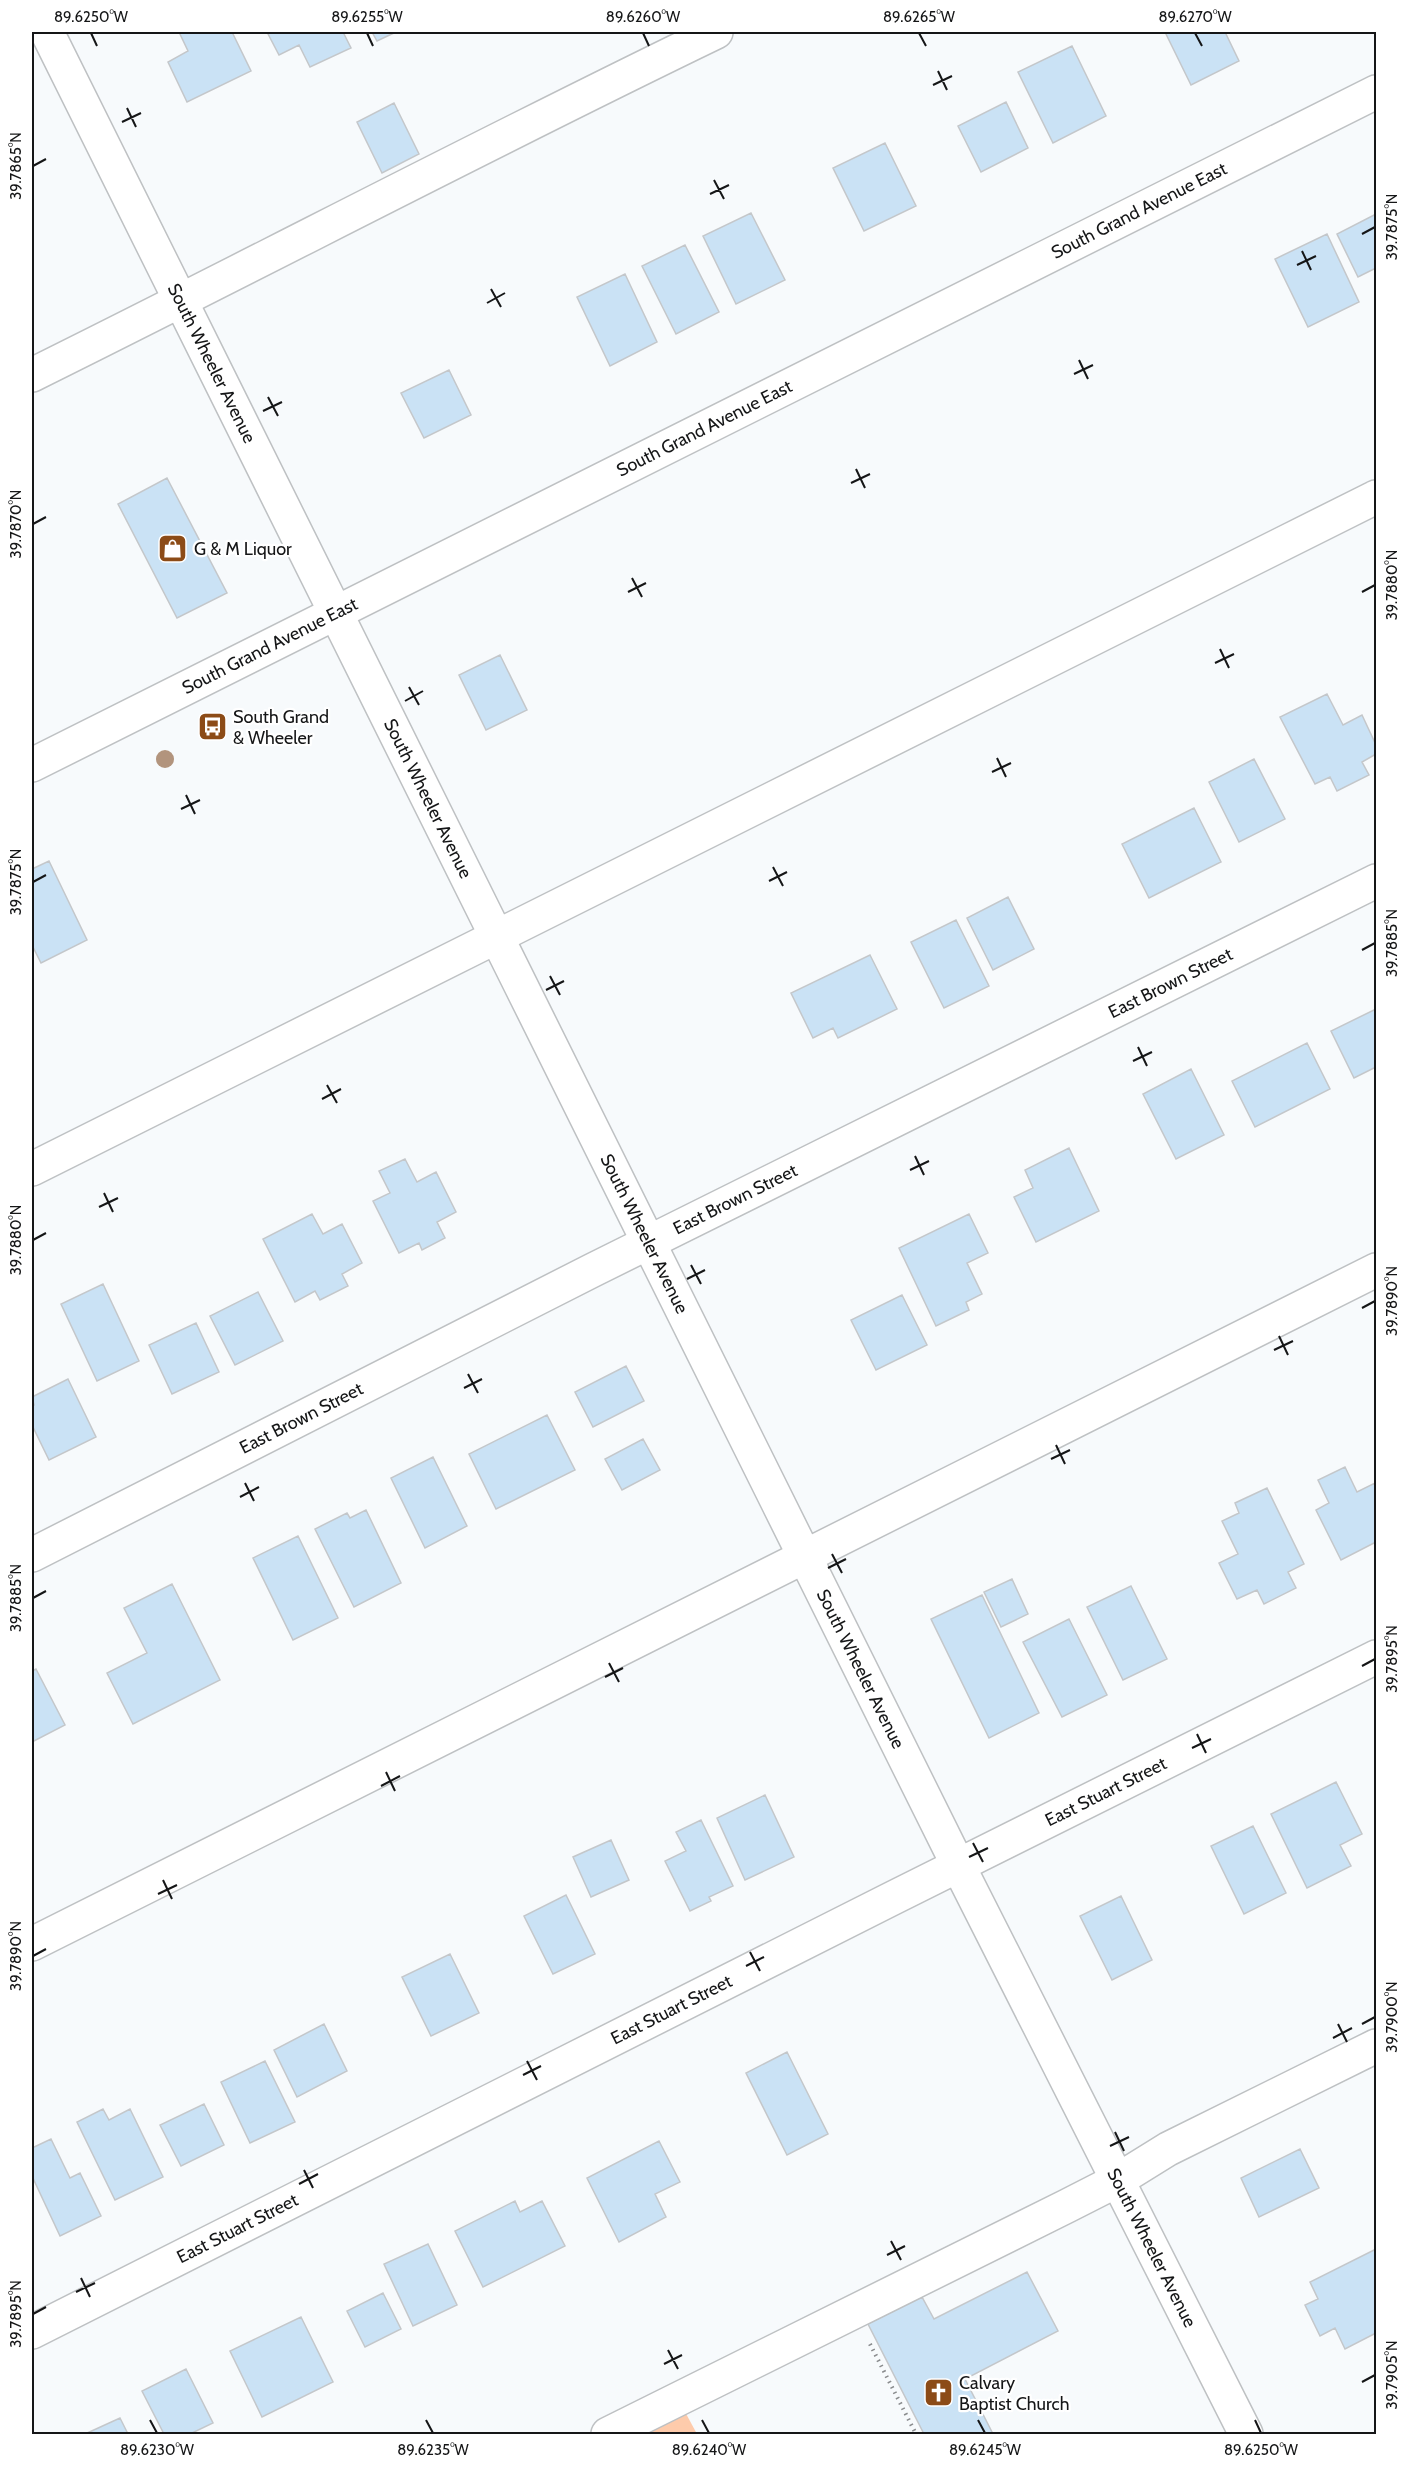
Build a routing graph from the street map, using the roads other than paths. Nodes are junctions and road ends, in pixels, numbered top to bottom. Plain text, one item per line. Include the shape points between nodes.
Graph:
1 (47, 32) edge
2 (716, 32) edge
3 (1377, 92) edge
4 (182, 301) junction
5 (32, 375) edge
6 (1377, 497) edge
7 (336, 614) junction
8 (32, 765) edge
9 (1377, 881) edge
10 (499, 938) junction
11 (32, 1169) edge
12 (648, 1242) junction
13 (1377, 1270) edge
14 (32, 1555) edge
15 (806, 1557) junction
16 (1377, 1657) edge
17 (958, 1865) junction
18 (32, 1944) edge
19 (1377, 2046) edge
20 (1118, 2180) junction
21 (32, 2332) edge
22 (608, 2434) edge
23 (1246, 2434) edge

1 - 4 street, South Wheeler Avenue
2 - 4 street via 519,127
3 - 7 street, South Grand Avenue East
4 - 5 street
4 - 7 street, South Wheeler Avenue
6 - 10 street
7 - 8 street, South Grand Avenue East
7 - 10 street, South Wheeler Avenue
9 - 12 street, East Brown Street
10 - 11 street
10 - 12 street, South Wheeler Avenue
12 - 14 street, East Brown Street
12 - 15 street, South Wheeler Avenue
13 - 15 street
15 - 17 street, South Wheeler Avenue
15 - 18 street
16 - 17 street, East Stuart Street
17 - 20 street, South Wheeler Avenue
17 - 21 street, East Stuart Street
19 - 20 street via 1168,2149
20 - 22 street
20 - 23 street, South Wheeler Avenue

